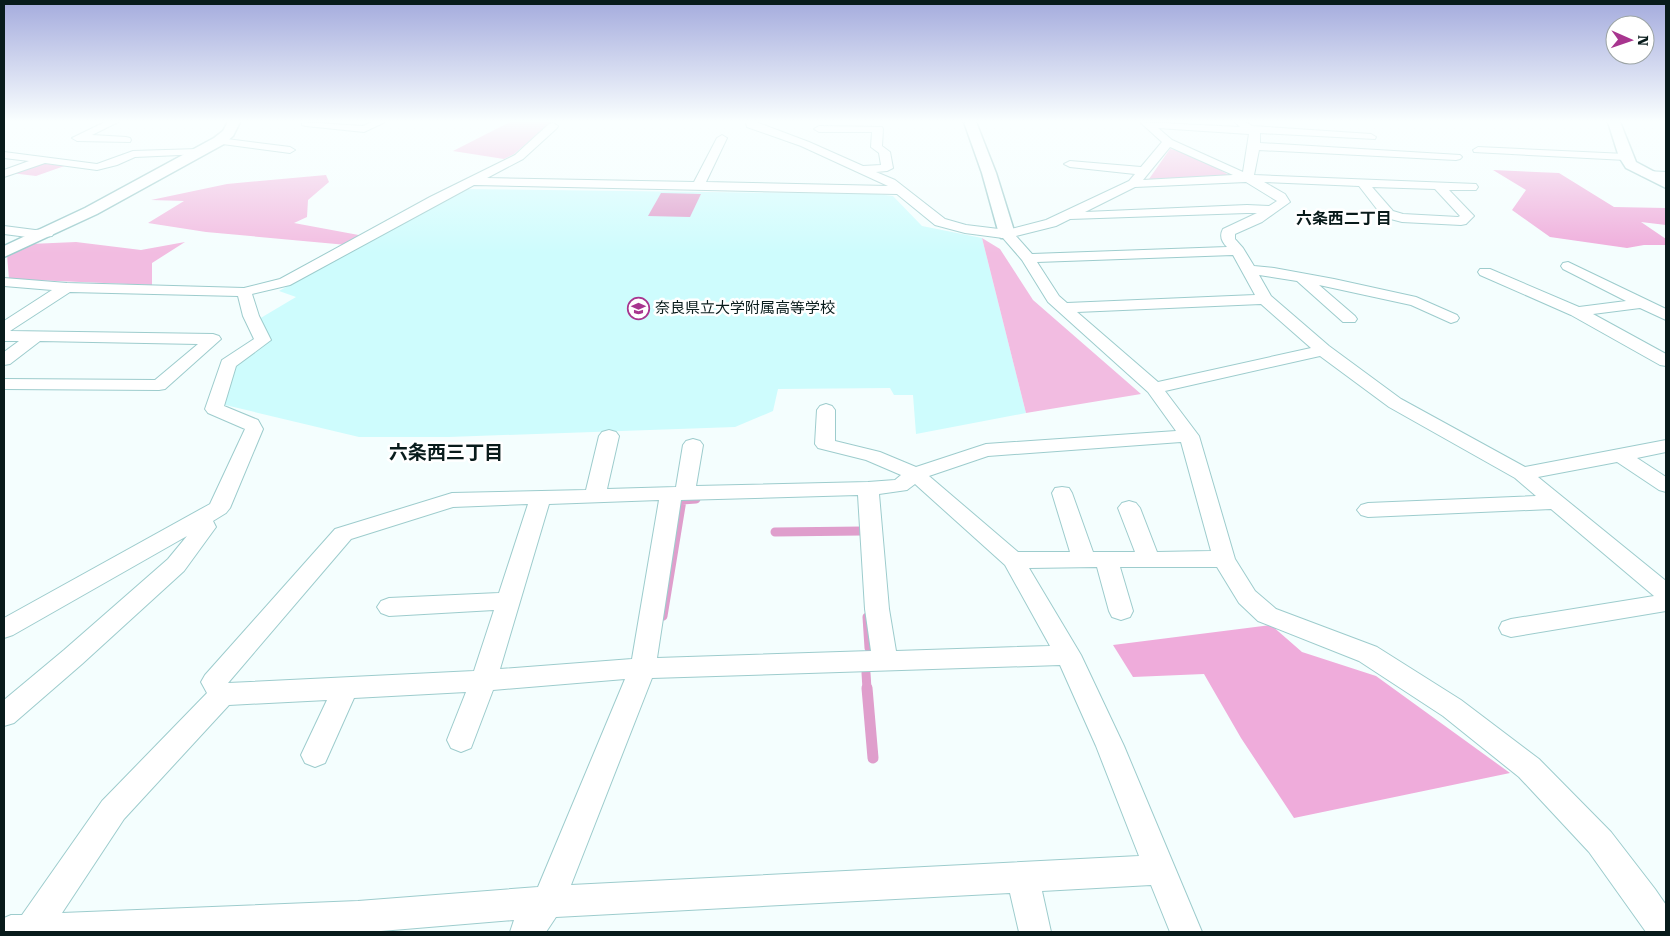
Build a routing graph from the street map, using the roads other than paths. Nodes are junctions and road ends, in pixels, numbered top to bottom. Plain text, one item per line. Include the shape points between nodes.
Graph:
1 (28, 166) edge
2 (87, 166) edge
3 (102, 166) edge
4 (174, 166) edge
5 (501, 166) edge
6 (708, 166) edge
7 (853, 166) edge
8 (887, 166) edge
9 (986, 166) edge
10 (1088, 166) edge
11 (1148, 166) edge
12 (1221, 166) edge
13 (1250, 166) edge
14 (1632, 166) edge
15 (861, 169) junction
16 (1143, 171) junction
17 (4, 174) edge
18 (1646, 174) junction
19 (1666, 175) edge
20 (1248, 178) junction
21 (470, 181) junction
22 (1362, 182) junction
23 (1133, 184) junction
24 (1666, 184) edge
25 (698, 186) junction
26 (1438, 186) junction
27 (1472, 187) dead end
28 (899, 190) junction
29 (1272, 210) junction
30 (1065, 216) junction
31 (4, 230) edge
32 (47, 233) junction
33 (1007, 234) junction
34 (1238, 251) junction
35 (4, 252) edge
36 (1028, 258) junction
37 (1568, 266) dead end
38 (1249, 270) junction
39 (1485, 272) dead end
40 (1301, 276) junction
41 (4, 282) edge
42 (67, 287) junction
43 (244, 292) junction
44 (1265, 299) junction
45 (1642, 303) junction
46 (1064, 308) junction
47 (1576, 312) junction
48 (1666, 315) edge
49 (1451, 318) dead end
50 (1350, 319) dead end
51 (4, 328) edge
52 (4, 336) edge
53 (37, 336) junction
54 (1323, 350) junction
55 (4, 360) edge
56 (1666, 361) edge
57 (4, 384) edge
58 (1154, 388) junction
59 (826, 410) dead end
60 (609, 436) dead end
61 (1189, 436) junction
62 (693, 445) dead end
63 (1666, 446) edge
64 (1620, 455) junction
65 (915, 474) junction
66 (1522, 474) junction
67 (1666, 486) edge
68 (868, 488) junction
69 (1062, 493) dead end
70 (678, 494) junction
71 (595, 497) junction
72 (540, 498) junction
73 (1555, 502) junction
74 (1129, 508) dead end
75 (1368, 510) dead end
76 (201, 518) junction
77 (1095, 559) junction
78 (1149, 559) junction
79 (1224, 559) junction
80 (1014, 560) junction
81 (1666, 594) edge
82 (508, 601) junction
83 (1666, 603) edge
84 (390, 608) dead end
85 (1121, 611) dead end
86 (5, 627) edge
87 (1512, 628) dead end
88 (1068, 654) junction
89 (885, 660) junction
90 (643, 668) junction
91 (484, 681) junction
92 (346, 687) junction
93 (222, 695) junction
94 (4, 715) edge
95 (461, 740) dead end
96 (315, 755) dead end
97 (1159, 870) junction
98 (1024, 877) junction
99 (548, 902) junction
100 (21, 931) edge
101 (526, 932) edge
102 (1035, 932) edge
103 (1186, 932) edge
104 (1665, 932) edge

1 - 17 street
2 - 3 street
4 - 32 street
5 - 21 street
6 - 25 street
7 - 15 street
8 - 15 street
9 - 33 street
10 - 16 street
11 - 16 street
12 - 20 street
13 - 20 street
14 - 18 street
15 - 28 street
16 - 23 street
18 - 19 street
18 - 24 street
20 - 22 street
20 - 23 street
20 - 29 street via 1281,197 1284,202
21 - 25 street
21 - 43 street via 285,282
22 - 26 street
22 - 26 street via 1388,214 1402,218 1461,221 1468,216
23 - 30 street
25 - 28 street
26 - 27 street
28 - 33 street via 940,222 964,229
29 - 30 street
29 - 34 street via 1228,232 1228,240
30 - 33 street via 1051,223
31 - 32 street
32 - 35 street
33 - 36 street
34 - 36 street
34 - 38 street
36 - 46 street via 1053,299
37 - 45 street
38 - 40 street
38 - 44 street
39 - 47 street
40 - 49 street via 1416,302
40 - 50 street
41 - 42 street
42 - 43 street
42 - 51 street
43 - 76 street via 263,340 228,364 214,409 251,424 254,429 218,508
44 - 46 street
44 - 54 street
45 - 47 street
45 - 48 street
46 - 58 street
47 - 56 street
52 - 53 street
53 - 55 street
53 - 57 street via 213,339 159,385
54 - 58 street
54 - 66 street via 1395,403
58 - 61 street
59 - 65 street via 825,444 873,456
60 - 71 street
61 - 65 street via 986,450
61 - 79 street
62 - 70 street
63 - 64 street
64 - 66 street
64 - 67 street
65 - 68 street via 900,486
65 - 80 street
66 - 73 street
68 - 70 street
68 - 89 street via 877,608
69 - 77 street
70 - 71 street
70 - 90 street
71 - 72 street
72 - 82 street
72 - 93 street via 452,500 343,534 214,682
73 - 75 street
73 - 81 street
74 - 78 street
76 - 86 street
76 - 94 street via 205,527 176,565
77 - 78 street
77 - 80 street
77 - 85 street
78 - 79 street
79 - 104 street via 1247,597 1267,615 1368,654 1452,708 1529,768 1600,842
80 - 88 street
82 - 84 street
82 - 91 street
83 - 87 street
88 - 89 street
88 - 97 street via 1110,746
89 - 90 street
90 - 91 street
90 - 99 street
91 - 92 street
91 - 95 street
92 - 93 street
92 - 96 street
93 - 100 street via 113,810
97 - 98 street
97 - 103 street
98 - 99 street
98 - 102 street
99 - 100 street via 358,917
99 - 101 street

